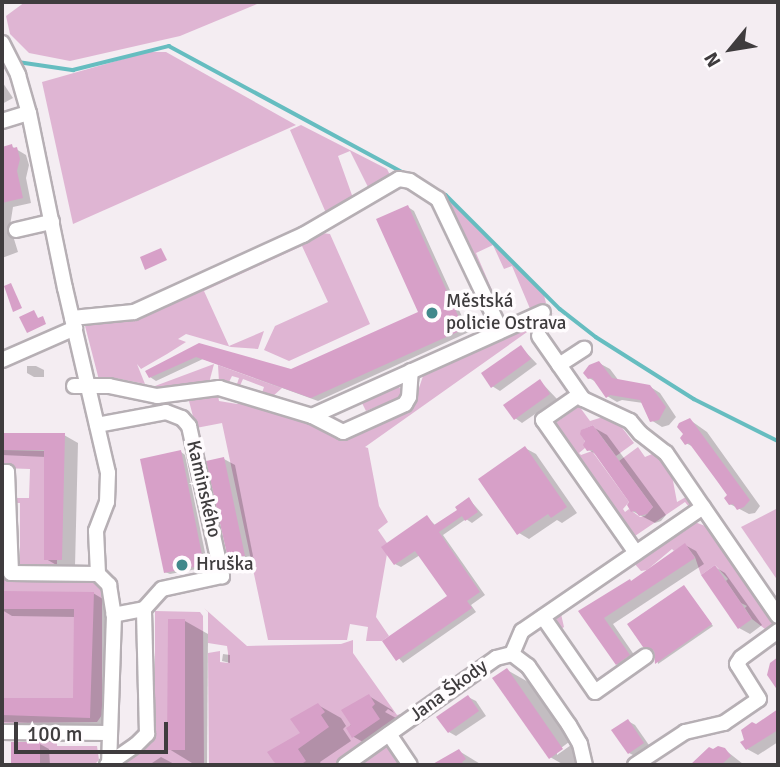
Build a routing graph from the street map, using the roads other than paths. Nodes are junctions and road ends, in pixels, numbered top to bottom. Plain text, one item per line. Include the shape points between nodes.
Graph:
1 (2, 43) edge
2 (6, 60) edge
3 (29, 113) junction
4 (2, 121) edge
5 (52, 222) junction
6 (16, 230) dead end
7 (543, 312) dead end
8 (74, 323) junction
9 (501, 331) junction
10 (539, 336) dead end
11 (584, 348) dead end
12 (2, 360) edge
13 (559, 365) junction
14 (411, 371) junction
15 (74, 386) dead end
16 (89, 386) junction
17 (579, 395) junction
18 (312, 416) junction
19 (97, 425) junction
20 (2, 472) edge
21 (703, 507) junction
22 (636, 553) junction
23 (98, 574) junction
24 (144, 609) junction
25 (114, 615) junction
26 (778, 616) edge
27 (543, 617) junction
28 (778, 631) edge
29 (512, 654) junction
30 (646, 656) dead end
31 (2, 732) edge
32 (109, 733) junction
33 (389, 734) junction
34 (108, 764) edge
35 (345, 765) edge
36 (411, 765) edge
37 (585, 765) edge
38 (635, 765) edge

1 - 2 street
2 - 3 street
3 - 4 street
3 - 5 street
5 - 6 street
5 - 8 street
7 - 9 street
8 - 9 street via 134,312 303,235 399,179 438,199
8 - 12 street
8 - 16 street
9 - 14 street
10 - 13 street
11 - 13 street
13 - 17 street
14 - 18 street
14 - 18 street via 405,404 343,432
15 - 16 street
16 - 18 street via 157,396 219,387
16 - 19 street
17 - 21 street via 630,421 666,453
17 - 22 street via 544,420
19 - 23 street via 109,487 96,531
19 - 24 street, Kaminského via 166,412 189,426 222,576 162,589
20 - 23 street via 7,472 11,573
21 - 22 street
21 - 26 street
22 - 27 street
23 - 25 street via 109,584
24 - 25 street
24 - 34 street via 147,734
25 - 32 street
27 - 29 street via 522,631
27 - 30 street via 596,692
28 - 38 street via 737,664 759,699 724,723 685,732
29 - 33 street, Jana Škody via 496,658
29 - 37 street via 521,657 569,725
31 - 32 street
32 - 34 street
33 - 35 street, Jana Škody
33 - 36 street, Jana Škody

